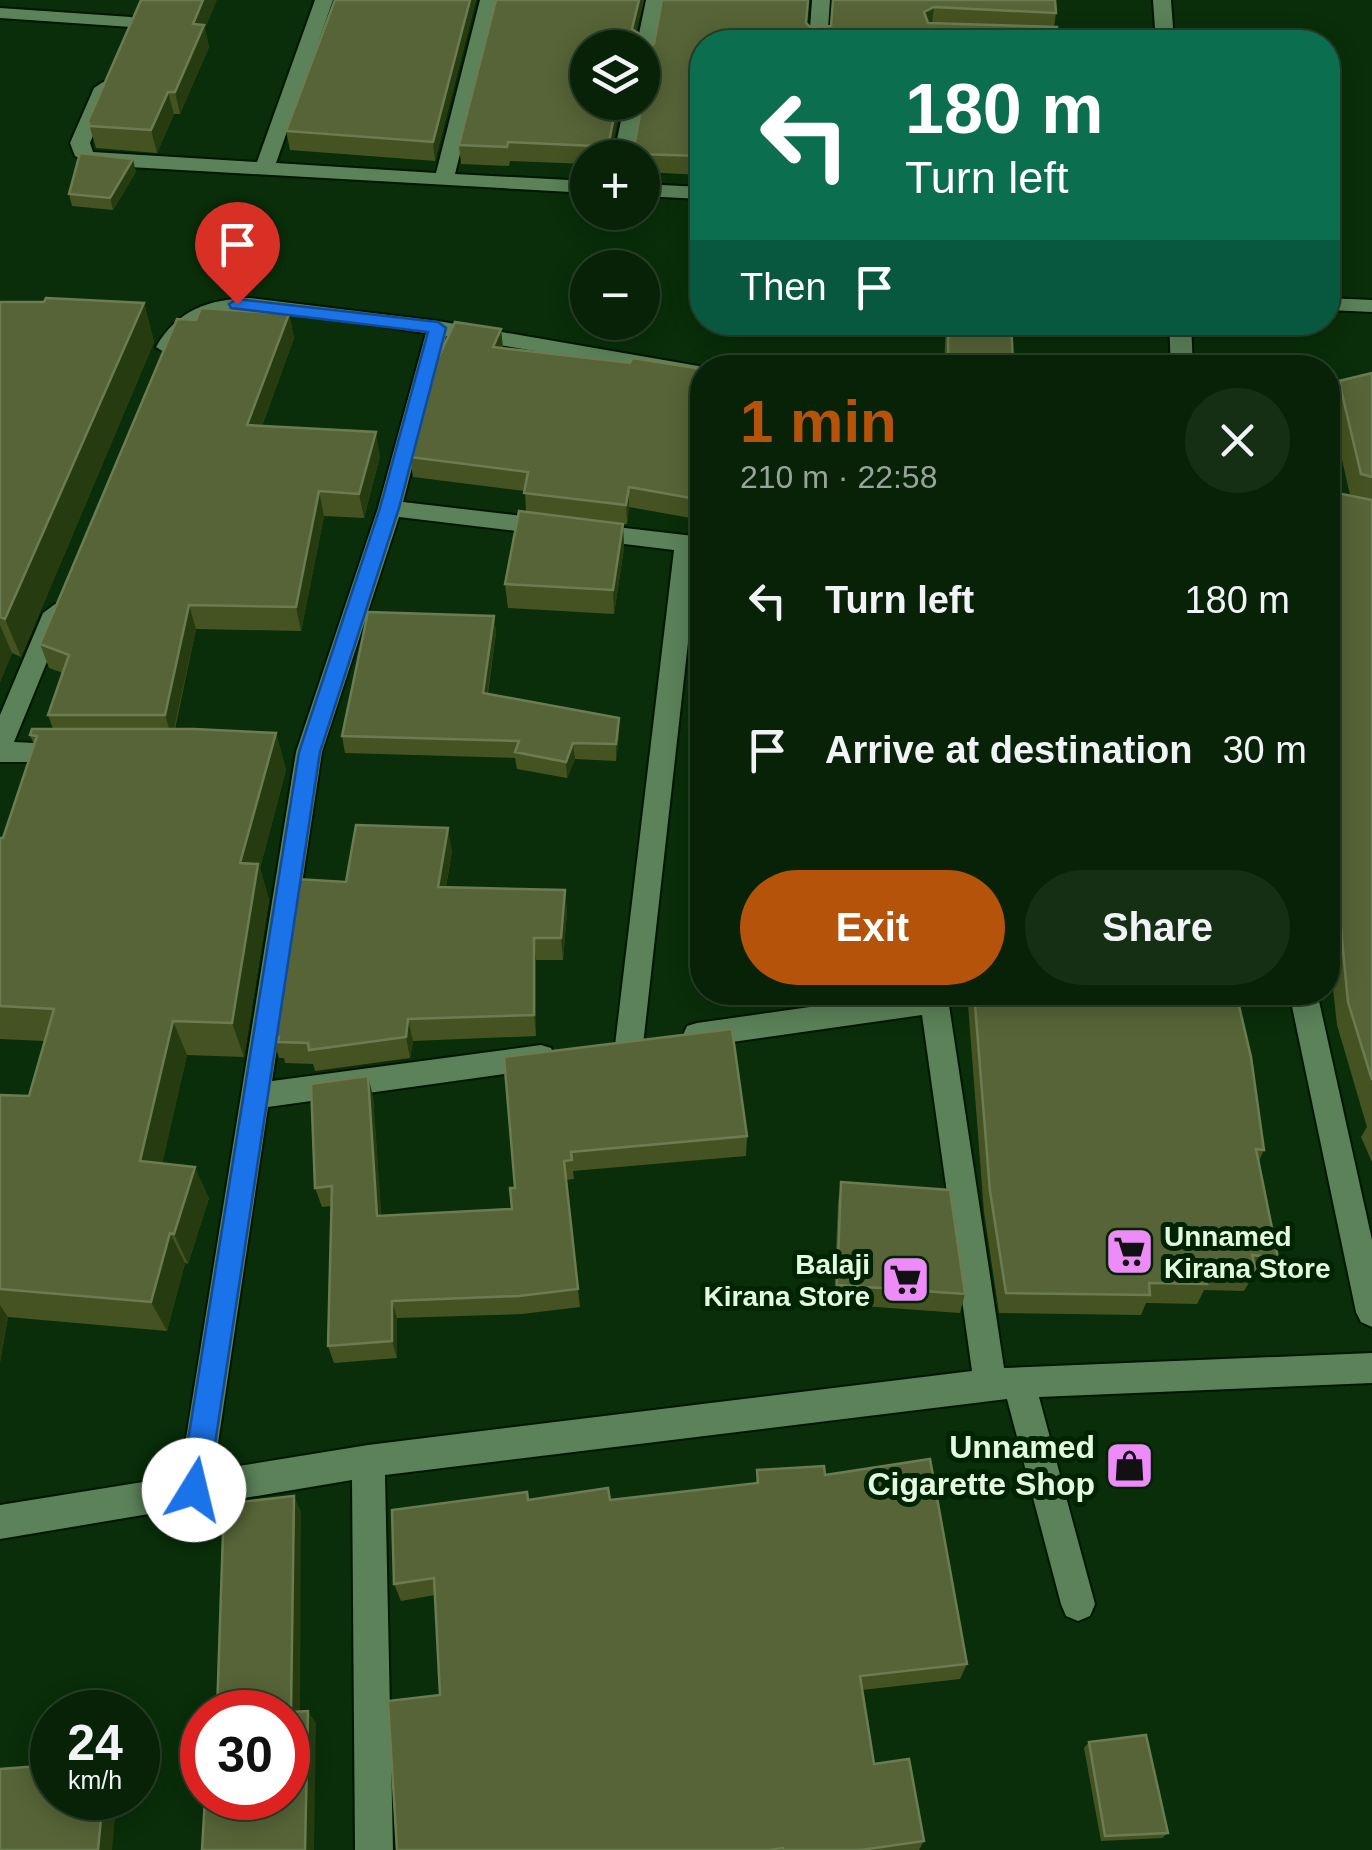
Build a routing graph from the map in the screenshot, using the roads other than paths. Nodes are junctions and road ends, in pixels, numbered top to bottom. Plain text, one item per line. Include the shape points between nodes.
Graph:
1 (142, 0) edge
2 (324, 0) edge
3 (489, 0) edge
4 (655, 0) edge
5 (821, 0) edge
6 (1162, 0) edge
7 (0, 13) edge
8 (649, 30) edge
9 (819, 30) edge
10 (1164, 30) edge
11 (110, 71) edge
12 (264, 169) junction
13 (444, 179) junction
14 (570, 186) edge
15 (660, 191) edge
16 (690, 193) edge
17 (1340, 305) edge
18 (1372, 306) edge
19 (438, 328) junction
20 (160, 364) edge
21 (690, 370) edge
22 (390, 508) junction
23 (690, 543) edge
24 (690, 577) edge
25 (68, 582) edge
26 (0, 749) edge
27 (97, 752) edge
28 (882, 1005) edge
29 (934, 1005) edge
30 (1306, 1005) edge
31 (570, 1053) edge
32 (258, 1096) junction
33 (1372, 1312) edge
34 (1372, 1368) edge
35 (1004, 1384) junction
36 (368, 1461) junction
37 (194, 1490) junction
38 (0, 1522) edge
39 (1078, 1604) dead end
40 (374, 1850) edge

1 - 7 street via 128,30
2 - 12 street
3 - 13 street
4 - 8 street
5 - 9 street
6 - 10 street
11 - 12 street via 80,143 85,156
12 - 13 street
13 - 14 street
15 - 16 street
17 - 18 street
19 - 20 street via 237,304 165,328
19 - 21 street
19 - 22 street
22 - 23 street
22 - 32 street via 300,752
24 - 28 street via 619,1046
25 - 26 street
26 - 27 street
29 - 35 street
30 - 33 street
31 - 32 street
32 - 37 street
34 - 35 street
35 - 36 street
35 - 39 street
36 - 37 street
36 - 40 street
37 - 38 street

